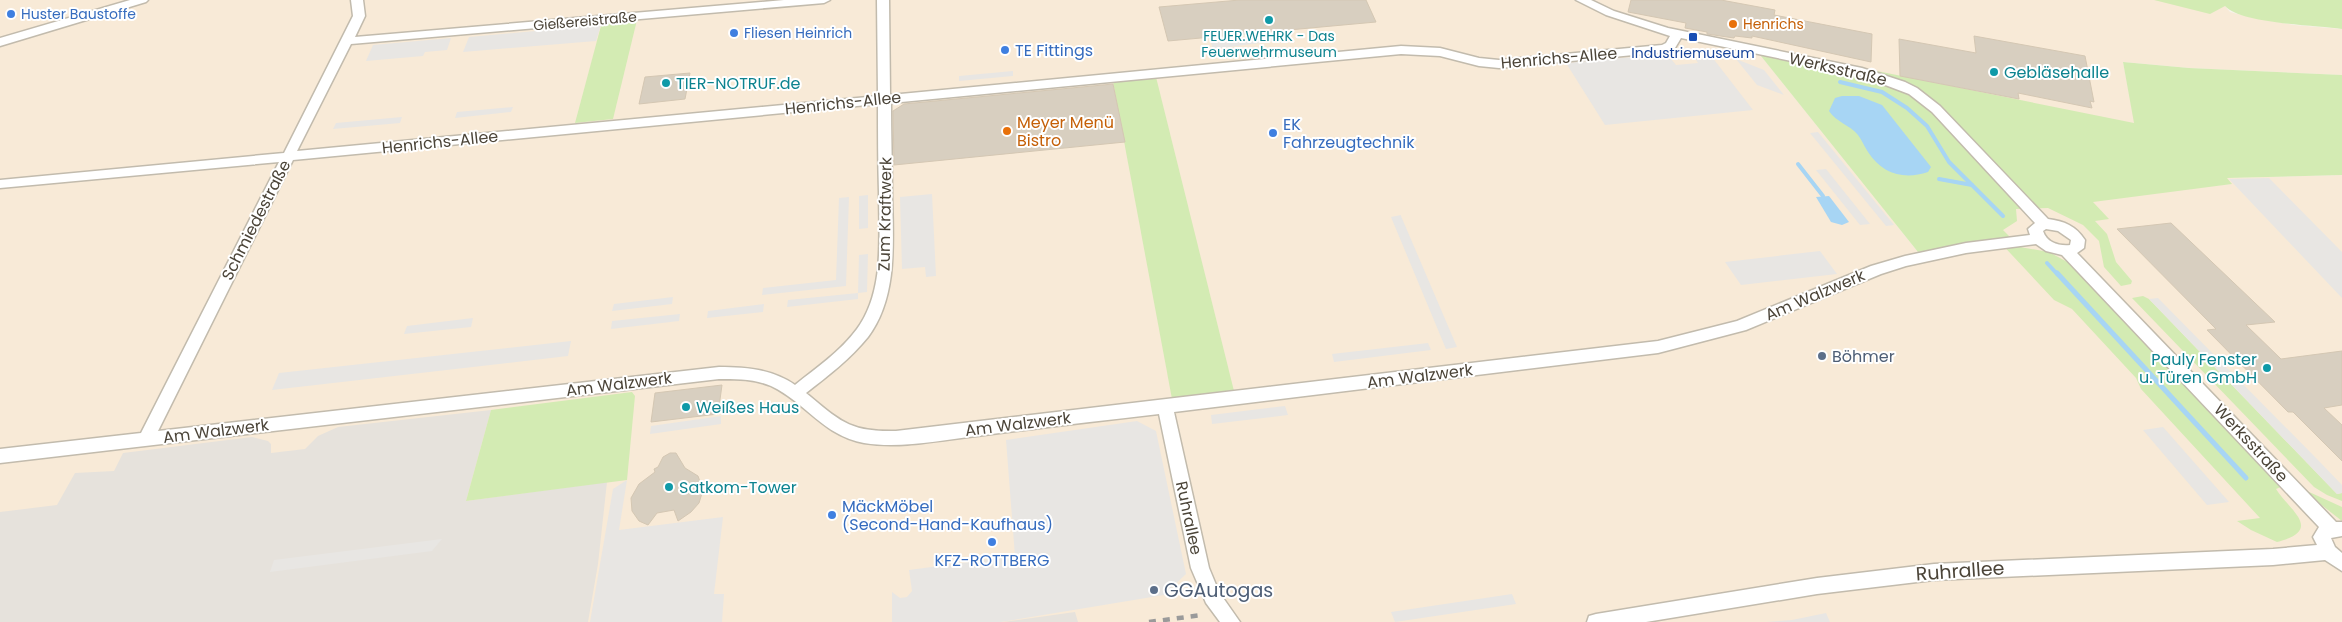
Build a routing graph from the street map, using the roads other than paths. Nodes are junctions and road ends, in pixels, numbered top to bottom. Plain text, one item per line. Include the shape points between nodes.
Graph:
1 (142, 0) edge
2 (357, 0) edge
3 (824, 0) edge
4 (882, 0) edge
5 (1582, 0) edge
6 (1677, 34) junction
7 (0, 42) edge
8 (346, 42) junction
9 (885, 99) junction
10 (288, 157) junction
11 (0, 184) edge
12 (2044, 224) junction
13 (2039, 239) junction
14 (2066, 250) junction
15 (795, 392) junction
16 (1165, 406) junction
17 (146, 439) junction
18 (0, 456) edge
19 (2337, 529) edge
20 (2335, 558) edge
21 (1232, 622) edge
22 (1596, 622) edge

1 - 7 street
2 - 8 street, Schmiedestraße via 359,16
3 - 8 street, Gießereistraße
4 - 9 street, Zum Kraftwerk
5 - 6 street, Werksstraße via 1624,18
6 - 9 street, Henrichs-Allee via 1671,45 1665,48 1498,64 1440,52 1402,50
6 - 12 street, Werksstraße via 1862,72 1913,91 1936,109
8 - 10 street, Schmiedestraße
9 - 10 street, Henrichs-Allee
9 - 15 street, Zum Kraftwerk via 886,267 877,306 863,332 842,356
10 - 11 street, Henrichs-Allee
10 - 17 street, Schmiedestraße
12 - 13 street via 2035,229
12 - 14 street via 2065,228 2076,236 2077,248
13 - 14 street, Werksstraße via 2051,247
13 - 16 street, Am Walzwerk via 1966,248 1905,261 1741,326 1658,346
14 - 19 street, Werksstraße
15 - 16 street, Am Walzwerk via 842,430 866,437 893,438
15 - 17 street, Am Walzwerk via 760,374 719,373
16 - 21 street, Ruhrallee via 1200,568 1212,597
17 - 18 street, Am Walzwerk
19 - 20 street, Ruhrallee via 2325,531 2322,537
20 - 22 street, Ruhrallee via 2263,557 1934,572 1817,586

